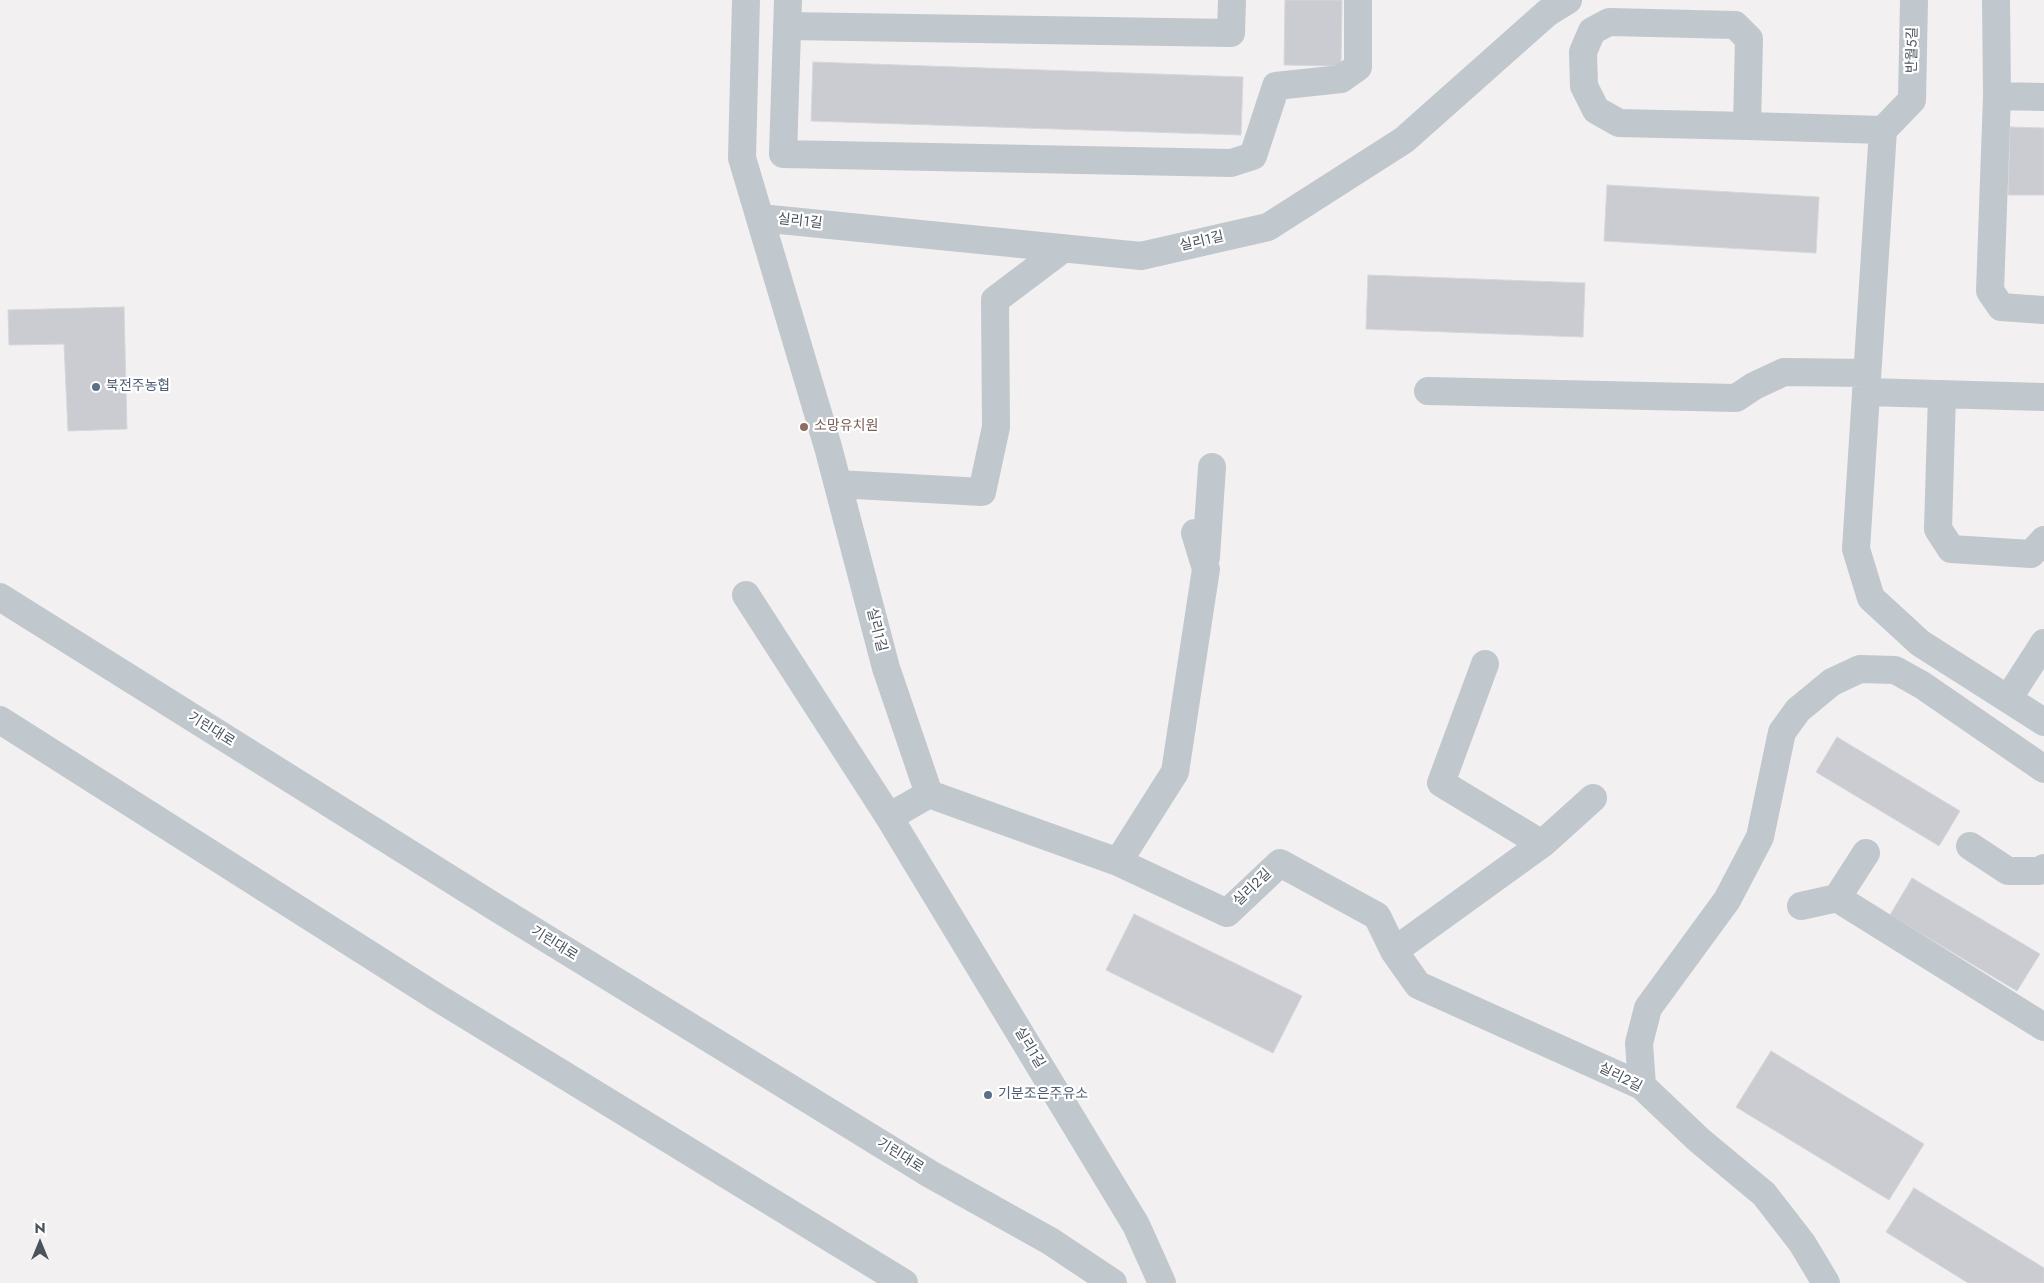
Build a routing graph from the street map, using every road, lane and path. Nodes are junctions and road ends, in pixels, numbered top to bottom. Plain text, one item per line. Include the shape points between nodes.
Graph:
1 (746, 0) edge
2 (1232, 0) edge
3 (1358, 0) edge
4 (1568, 0) edge
5 (1914, 0) edge
6 (1996, 0) edge
7 (788, 13) edge
8 (1996, 96) junction
9 (2044, 97) edge
10 (1748, 126) junction
11 (1883, 130) junction
12 (760, 218) junction
13 (1064, 248) junction
14 (2044, 310) edge
15 (1867, 382) junction
16 (1428, 391) dead end
17 (1942, 394) junction
18 (2044, 397) edge
19 (1212, 467) dead end
20 (838, 484) junction
21 (1194, 533) dead end
22 (2044, 540) edge
23 (1206, 569) junction
24 (746, 595) dead end
25 (0, 597) edge
26 (2044, 642) edge
27 (1485, 664) dead end
28 (2008, 699) junction
29 (0, 720) edge
30 (2044, 722) edge
31 (2044, 769) edge
32 (929, 794) junction
33 (1592, 798) dead end
34 (889, 817) junction
35 (1542, 844) junction
36 (1970, 846) dead end
37 (1866, 853) dead end
38 (1118, 862) junction
39 (2044, 868) edge
40 (1837, 898) junction
41 (1801, 906) dead end
42 (1394, 951) junction
43 (2044, 1027) edge
44 (1642, 1086) junction
45 (904, 1283) edge
46 (1113, 1283) edge
47 (1162, 1283) edge
48 (1826, 1283) edge

1 - 12 street, 실리1길 via 742,158
2 - 7 street via 1231,33
3 - 7 street via 1358,68 1341,79 1276,86 1253,156 1231,163 783,154
4 - 13 street, 실리1길 via 1547,13 1404,140 1268,227 1141,256
5 - 11 street, 반월5길 via 1912,100
6 - 8 street
8 - 9 street
8 - 14 street via 1990,291 2001,307
10 - 10 street via 1619,123 1596,110 1584,86 1583,52 1592,31 1609,22 1735,25 1749,39
10 - 11 street
11 - 15 street
12 - 13 street, 실리1길
12 - 20 street, 실리1길
13 - 20 street via 995,300 996,427 982,492
15 - 16 street via 1784,372 1736,398
15 - 17 street
15 - 28 street via 1856,549 1871,598 1920,643
17 - 18 street
17 - 22 street via 1938,529 1951,549 2032,554
19 - 23 street
20 - 32 street, 실리1길 via 886,668
21 - 23 street
23 - 38 street via 1175,772
24 - 34 street, 실리1길
25 - 46 street, 기린대로 via 512,918
26 - 28 street
27 - 35 street via 1441,783
28 - 30 street
29 - 45 street via 438,998
31 - 44 street via 1895,670 1860,669 1832,682 1798,710 1782,732 1760,837 1727,900 1648,1008 1638,1043
32 - 34 street
32 - 38 street, 실리2길
33 - 35 street
34 - 47 street, 실리1길 via 1136,1225
35 - 42 street
36 - 39 street via 2008,871 2039,871
37 - 40 street
38 - 42 street, 실리2길 via 1227,913 1280,862 1378,916
40 - 41 street
40 - 43 street
42 - 44 street, 실리2길 via 1418,985
44 - 48 street, 실리2길 via 1699,1140 1764,1194 1802,1243

